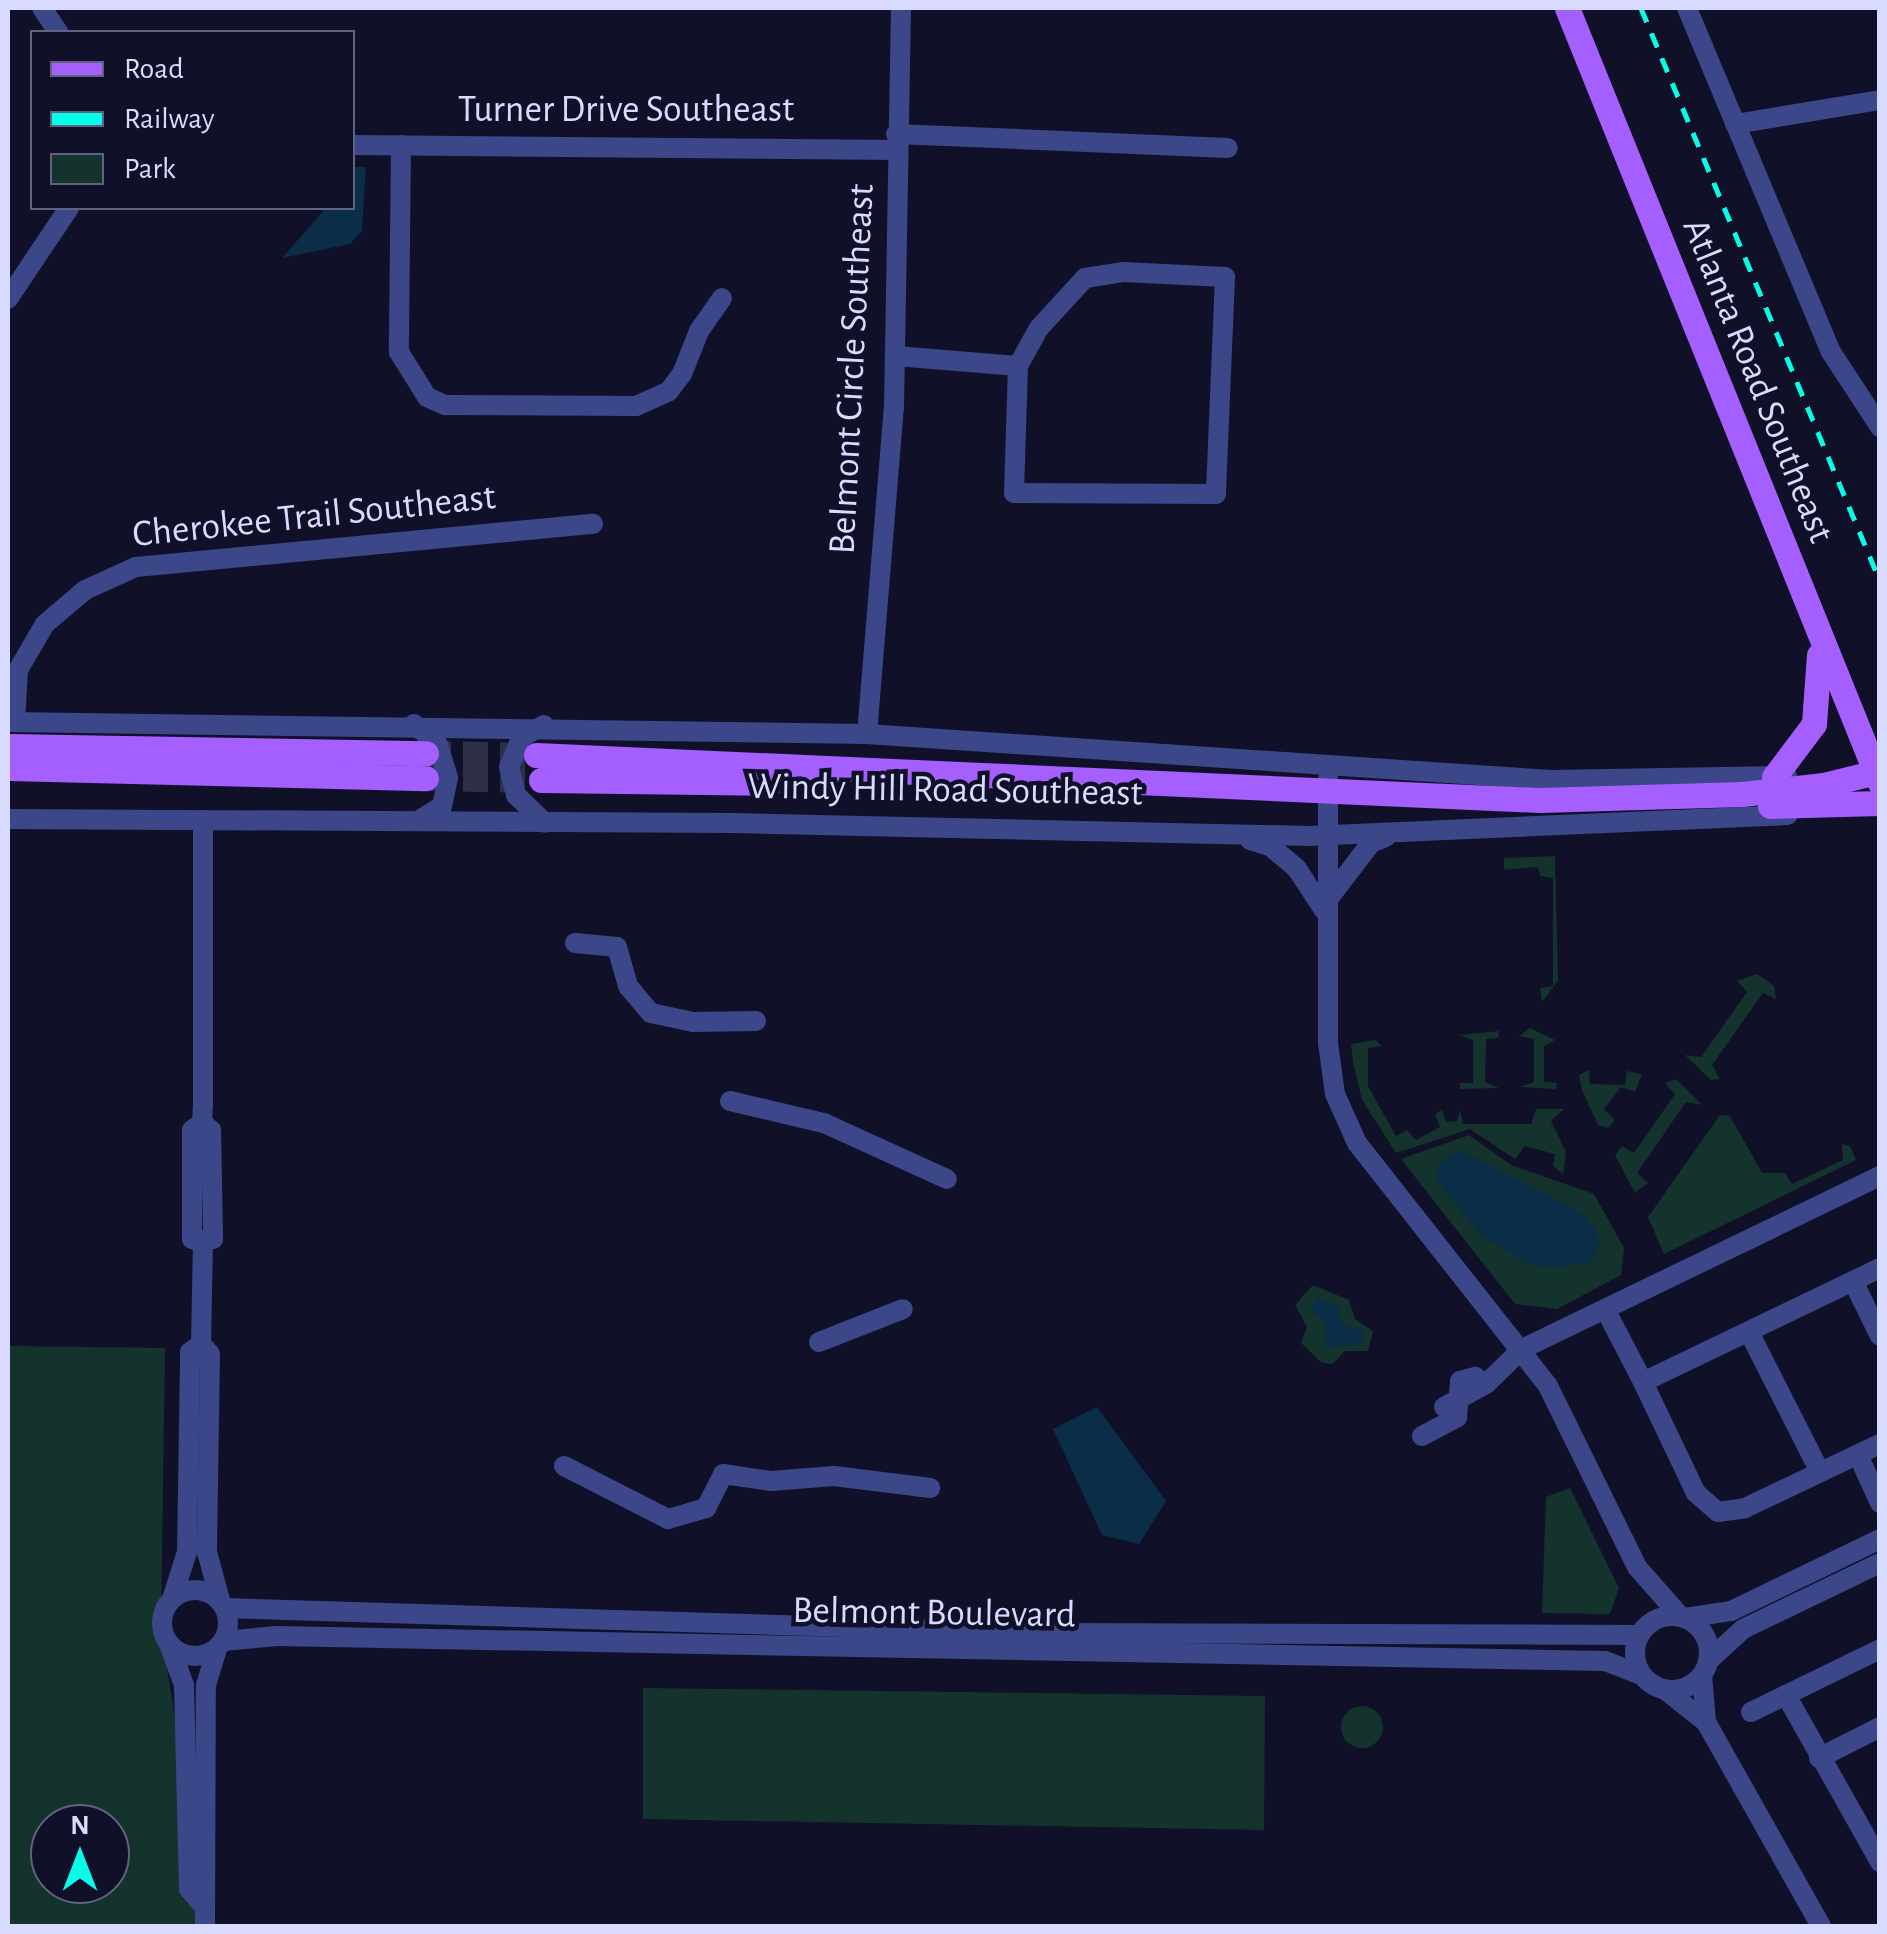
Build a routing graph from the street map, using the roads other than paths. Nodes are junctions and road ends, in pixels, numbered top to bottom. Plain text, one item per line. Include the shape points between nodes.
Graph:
1 (42, 8) edge
2 (901, 8) edge
3 (1567, 8) edge
4 (1687, 8) edge
5 (57, 30) edge
6 (1880, 100) edge
7 (1735, 124) junction
8 (897, 142) junction
9 (355, 145) edge
10 (401, 145) junction
11 (1228, 148) dead end
12 (68, 210) edge
13 (722, 298) dead end
14 (8, 299) edge
15 (896, 356) junction
16 (1018, 366) junction
17 (1880, 428) edge
18 (593, 524) dead end
19 (1819, 640) junction
20 (414, 724) junction
21 (546, 724) junction
22 (10, 730) edge
23 (867, 734) junction
24 (8, 768) edge
25 (1328, 771) junction
26 (1878, 775) edge
27 (1774, 777) junction
28 (1880, 803) edge
29 (8, 819) edge
30 (203, 820) junction
31 (416, 822) junction
32 (545, 823) junction
33 (1328, 826) junction
34 (1394, 834) junction
35 (1236, 835) junction
36 (1328, 908) junction
37 (574, 943) dead end
38 (756, 1021) dead end
39 (730, 1101) dead end
40 (1880, 1176) edge
41 (948, 1179) dead end
42 (1880, 1268) edge
43 (1852, 1281) junction
44 (1605, 1309) junction
45 (903, 1310) dead end
46 (1750, 1332) junction
47 (1880, 1336) edge
48 (819, 1342) dead end
49 (201, 1344) junction
50 (1522, 1350) junction
51 (1643, 1382) junction
52 (1422, 1436) dead end
53 (1879, 1446) edge
54 (1858, 1455) junction
55 (564, 1466) dead end
56 (1820, 1472) junction
57 (930, 1488) dead end
58 (1880, 1503) edge
59 (1880, 1539) edge
60 (1880, 1563) edge
61 (1637, 1567) junction
62 (172, 1599) junction
63 (222, 1604) junction
64 (1683, 1617) junction
65 (1640, 1633) junction
66 (169, 1644) junction
67 (220, 1645) junction
68 (1880, 1649) edge
69 (1705, 1668) junction
70 (1642, 1675) junction
71 (1664, 1689) junction
72 (1786, 1695) junction
73 (1751, 1712) dead end
74 (1706, 1722) junction
75 (1880, 1727) edge
76 (1820, 1758) junction
77 (1880, 1862) edge
78 (201, 1903) junction
79 (205, 1926) edge
80 (1821, 1926) edge

1 - 5 street
2 - 8 street, Belmont Circle Southeast
3 - 19 main road, Atlanta Road Southeast
4 - 7 street
6 - 7 street
7 - 17 street via 1831,352
8 - 10 street, Turner Drive Southeast
8 - 11 street, Turner Drive Southeast
8 - 15 street, Belmont Circle Southeast
9 - 10 street, Turner Drive Southeast
10 - 13 street via 399,352 426,398 446,405 636,406 678,380
12 - 14 street
15 - 16 street
15 - 23 street, Belmont Circle Southeast
16 - 16 street via 1014,494 1216,494 1225,277 1123,272 1085,278 1039,328
18 - 22 street, Cherokee Trail Southeast via 136,567 85,590 45,624 18,670
19 - 26 main road, Atlanta Road Southeast
19 - 27 main road via 1814,724
20 - 21 street, Windy Hill Road Southeast
20 - 22 street, Windy Hill Road Southeast
20 - 31 street via 438,745 448,778 442,806
21 - 23 street, Windy Hill Road Southeast
21 - 32 street via 521,738 509,767 516,796
22 - 24 main road via 426,765
23 - 25 street, Windy Hill Road Southeast
25 - 27 street, Windy Hill Road Southeast via 1551,780
25 - 33 street
26 - 27 street, Windy Hill Road Southeast
26 - 28 main road, Windy Hill Road Southeast via 1742,794 1540,800 539,768 1546,815
28 - 34 street, Windy Hill Road Southeast via 1667,824
29 - 30 street, Windy Hill Road Southeast
30 - 31 street, Windy Hill Road Southeast
30 - 49 street via 202,1123 192,1130 192,1239 203,1242
31 - 32 street, Windy Hill Road Southeast
32 - 35 street, Windy Hill Road Southeast
33 - 34 street, Windy Hill Road Southeast
33 - 35 street, Windy Hill Road Southeast
33 - 36 street
34 - 36 street via 1372,842
35 - 36 street via 1270,846
36 - 50 street via 1328,1061 1349,1126
37 - 38 street via 617,947 628,986 651,1013 693,1022
39 - 41 street via 824,1123
40 - 44 street
42 - 43 street
43 - 46 street
43 - 47 street
44 - 50 street
44 - 51 street
45 - 48 street
46 - 51 street
46 - 56 street
49 - 62 street via 190,1352 187,1552
49 - 63 street via 210,1354 207,1552
50 - 52 street via 1486,1384 1460,1381 1450,1406 1456,1416
50 - 61 street via 1548,1386
51 - 56 street via 1696,1493 1718,1512 1745,1508
53 - 54 street
54 - 56 street
54 - 58 street
55 - 57 street via 668,1519 706,1508 723,1474 772,1481 834,1476
59 - 64 street via 1731,1612
60 - 69 street via 1743,1629
61 - 64 street
61 - 65 street
62 - 63 street via 196,1590
62 - 66 street via 162,1621
63 - 65 street, Belmont Boulevard via 1045,1633
63 - 67 street via 229,1624
64 - 65 street via 1659,1618
64 - 69 street via 1702,1630
65 - 70 street via 1634,1655
66 - 67 street via 190,1656
66 - 78 street via 184,1685 189,1889
67 - 70 street, Belmont Boulevard via 296,1636 1605,1661
67 - 78 street via 206,1685 209,1883
68 - 72 street
69 - 71 street via 1685,1688
69 - 74 street
70 - 71 street
71 - 74 street
72 - 73 street
72 - 76 street
74 - 80 street
75 - 76 street
76 - 77 street
78 - 79 street

